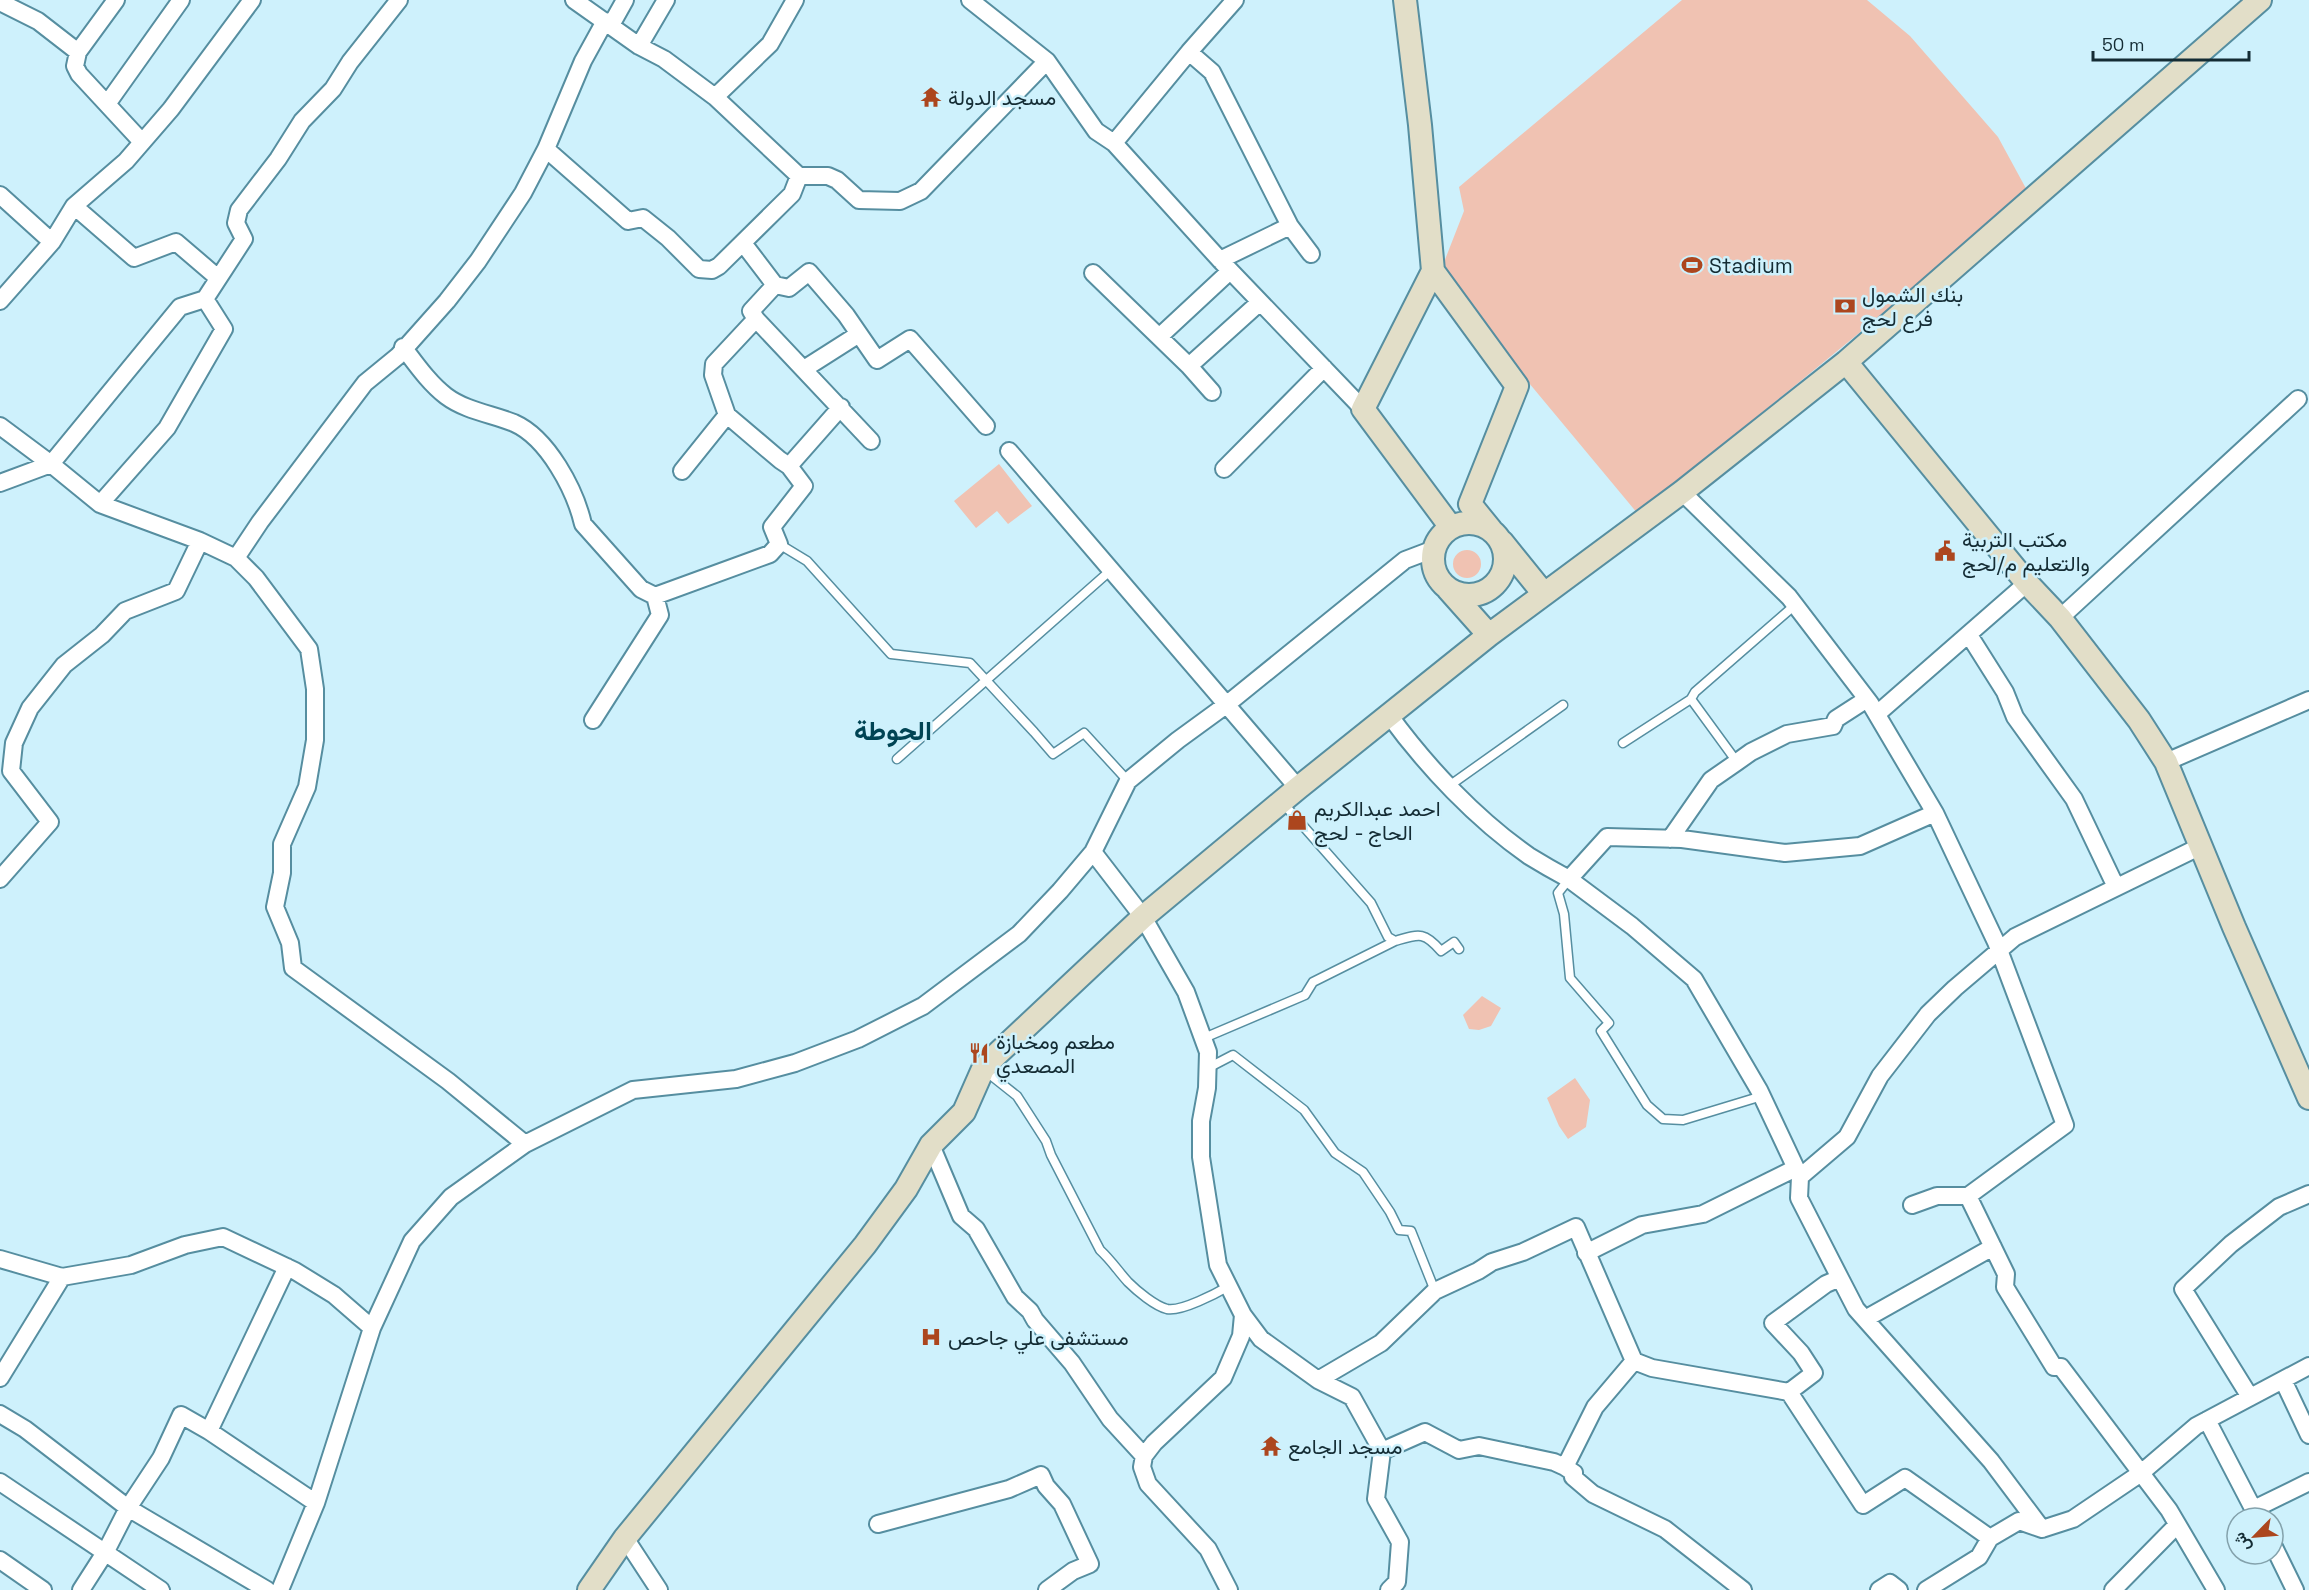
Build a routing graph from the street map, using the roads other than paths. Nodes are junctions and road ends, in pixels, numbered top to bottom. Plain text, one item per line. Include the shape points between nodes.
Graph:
1 (116, 0) edge
2 (181, 0) edge
3 (252, 0) edge
4 (399, 0) edge
5 (574, 0) edge
6 (625, 0) edge
7 (666, 0) edge
8 (795, 0) edge
9 (970, 0) edge
10 (1235, 0) edge
11 (1405, 0) edge
12 (2260, 0) edge
13 (0, 2) edge
14 (608, 23) junction
15 (639, 46) junction
16 (78, 52) junction
17 (1188, 52) junction
18 (1047, 61) junction
19 (715, 97) junction
20 (107, 104) junction
21 (142, 142) junction
22 (1114, 143) junction
23 (546, 148) junction
24 (799, 176) junction
25 (0, 195) edge
26 (74, 206) junction
27 (1290, 226) junction
28 (52, 242) junction
29 (743, 243) junction
30 (1311, 254) dead end
31 (1225, 266) junction
32 (1433, 271) junction
33 (1093, 273) dead end
34 (218, 278) junction
35 (775, 285) junction
36 (206, 299) junction
37 (0, 302) edge
38 (1260, 302) junction
39 (756, 320) junction
40 (859, 334) junction
41 (1159, 337) junction
42 (403, 347) junction
43 (1846, 362) junction
44 (1189, 366) junction
45 (1324, 368) junction
46 (804, 369) junction
47 (1212, 392) dead end
48 (2298, 399) dead end
49 (841, 407) junction
50 (1363, 409) junction
51 (727, 415) junction
52 (0, 426) edge
53 (986, 426) dead end
54 (871, 441) dead end
55 (1009, 450) dead end
56 (51, 464) junction
57 (789, 466) junction
58 (1224, 469) dead end
59 (682, 471) dead end
60 (0, 483) edge
61 (1682, 492) junction
62 (100, 504) junction
63 (1450, 526) junction
64 (1496, 535) junction
65 (200, 541) junction
66 (779, 544) junction
67 (1434, 549) junction
68 (236, 558) junction
69 (1111, 570) junction
70 (2027, 583) junction
71 (1447, 588) junction
72 (1544, 594) junction
73 (655, 596) junction
74 (1795, 605) junction
75 (2060, 618) junction
76 (1489, 635) junction
77 (1969, 635) junction
78 (985, 681) junction
79 (1691, 699) junction
80 (1867, 699) junction
81 (2309, 700) edge
82 (1226, 705) junction
83 (1563, 705) dead end
84 (1877, 714) junction
85 (1389, 715) junction
86 (593, 720) dead end
87 (1623, 743) dead end
88 (897, 759) dead end
89 (1737, 762) junction
90 (2166, 762) junction
91 (1128, 781) junction
92 (1449, 786) junction
93 (1290, 794) junction
94 (1935, 813) junction
95 (1670, 839) junction
96 (2201, 846) junction
97 (1093, 852) junction
98 (0, 879) edge
99 (1569, 879) junction
100 (2116, 887) junction
101 (1143, 917) junction
102 (1395, 940) junction
103 (1459, 949) dead end
104 (1999, 950) junction
105 (1203, 1038) junction
106 (983, 1069) junction
107 (1208, 1069) junction
108 (1762, 1096) junction
109 (2309, 1098) edge
110 (525, 1144) junction
111 (931, 1145) junction
112 (1798, 1172) junction
113 (2309, 1194) edge
114 (1968, 1196) junction
115 (1912, 1205) dead end
116 (1993, 1247) junction
117 (1586, 1253) junction
118 (0, 1259) edge
119 (288, 1267) junction
120 (62, 1277) junction
121 (1840, 1278) junction
122 (1229, 1286) junction
123 (1435, 1291) junction
124 (1243, 1315) junction
125 (1865, 1319) junction
126 (372, 1328) junction
127 (1634, 1361) junction
128 (2309, 1366) edge
129 (0, 1378) edge
130 (1318, 1380) junction
131 (2283, 1380) junction
132 (1789, 1392) junction
133 (2250, 1397) junction
134 (0, 1414) edge
135 (2207, 1420) junction
136 (209, 1431) junction
137 (2309, 1435) edge
138 (1382, 1451) junction
139 (1144, 1456) junction
140 (1565, 1467) junction
141 (2141, 1473) junction
142 (0, 1482) edge
143 (2309, 1482) edge
144 (316, 1503) junction
145 (2252, 1506) edge
146 (2268, 1506) edge
147 (128, 1508) junction
148 (878, 1524) dead end
149 (2177, 1525) junction
150 (2042, 1529) junction
151 (625, 1538) junction
152 (1989, 1538) junction
153 (106, 1551) junction
154 (0, 1560) edge
155 (2283, 1566) edge
156 (43, 1590) edge
157 (81, 1590) edge
158 (161, 1590) edge
159 (267, 1590) edge
160 (280, 1590) edge
161 (589, 1590) edge
162 (659, 1590) edge
163 (1047, 1590) edge
164 (1229, 1590) edge
165 (1389, 1590) edge
166 (1743, 1590) edge
167 (1879, 1590) edge
168 (1899, 1590) edge
169 (1926, 1590) edge
170 (2113, 1590) edge
171 (2216, 1590) edge
172 (2295, 1590) edge

1 - 16 street
2 - 20 street
3 - 21 street
4 - 34 street via 333,89 302,121 239,210 236,223 244,239
5 - 14 street
6 - 14 street
7 - 15 street
8 - 19 street via 770,44
9 - 18 street
10 - 17 street
11 - 32 main road
12 - 43 main road
13 - 16 street via 38,21
14 - 15 street
14 - 23 street via 583,61
15 - 19 street via 664,59
16 - 20 street via 75,66 79,74
17 - 22 street
17 - 27 street via 1212,72
18 - 22 street via 1096,131
18 - 24 street via 921,191 900,201 859,200 828,176
19 - 24 street
20 - 21 street
21 - 26 street
22 - 31 street
23 - 29 street via 628,221 643,218 699,269 719,266
23 - 42 street via 524,193 478,261
24 - 29 street via 792,194
25 - 28 street
26 - 28 street
26 - 34 street via 134,258 176,242
27 - 30 street
27 - 31 street
28 - 37 street
29 - 35 street
31 - 38 street
31 - 41 street
32 - 50 main road
32 - 64 main road via 1517,386 1470,504
33 - 41 street
34 - 36 street
35 - 39 street via 751,311
35 - 40 street via 789,288 809,272
36 - 56 street via 180,307
36 - 62 street via 224,329 167,428
38 - 44 street
38 - 45 street
39 - 46 street
39 - 51 street via 714,364 713,375
40 - 46 street
40 - 53 street via 877,360 909,339
41 - 44 street
42 - 68 street via 398,356 365,383
42 - 73 street via 447,396 473,410 516,424 540,441 580,510 583,524 641,590
43 - 61 main road
43 - 70 main road
44 - 47 street
45 - 50 street
45 - 58 street
46 - 49 street
48 - 75 street
49 - 54 street
49 - 57 street
50 - 63 main road
51 - 57 street
51 - 59 street
52 - 56 street
55 - 69 street
56 - 60 street
56 - 62 street
57 - 66 street via 804,486 772,527
61 - 72 main road
61 - 74 street
62 - 65 street
63 - 64 main road via 1478,523
63 - 67 main road
64 - 71 main road via 1505,554 1498,581 1474,595
64 - 72 main road
65 - 68 street
65 - 98 street via 176,591 125,611 64,665 30,708 14,743 11,771 50,822
66 - 73 street via 770,554
66 - 78 lane via 807,561 891,654 970,663
67 - 71 main road via 1433,564
67 - 82 street via 1405,560
68 - 110 street via 256,578 309,649 315,689 315,740 307,787 282,844 282,873 275,907 290,943 293,969 448,1081
69 - 78 lane
69 - 82 street
70 - 75 main road
70 - 77 street
71 - 76 main road
72 - 76 main road
73 - 86 street via 660,615
74 - 79 lane
74 - 80 street
75 - 90 main road via 2139,720
76 - 85 main road
77 - 84 street
77 - 100 street via 2006,692 2015,717 2074,800
78 - 88 lane
78 - 91 lane via 1053,754 1084,733
79 - 87 lane
79 - 89 lane
80 - 84 street
80 - 89 street via 1836,719 1833,726 1787,734
81 - 90 street
82 - 91 street
82 - 93 street
83 - 92 lane
84 - 94 street
85 - 92 street
85 - 93 main road
89 - 95 street via 1711,780
90 - 96 main road
91 - 97 street
92 - 99 street via 1528,855
93 - 101 main road
93 - 102 lane via 1371,903 1388,937
94 - 95 street via 1860,846 1785,853
94 - 104 street
95 - 99 street via 1607,837
96 - 100 street
96 - 109 main road
97 - 101 street
97 - 110 street via 1019,934 923,1006 858,1039 795,1063 736,1079 633,1090
99 - 108 street via 1694,979
99 - 108 lane via 1558,893 1564,914 1570,978 1610,1023 1601,1031 1647,1105 1663,1119 1683,1119
100 - 104 street via 2015,937
101 - 105 street via 1186,992
101 - 106 main road
102 - 103 lane via 1420,934 1431,939 1441,951 1454,942
102 - 105 lane via 1313,982 1305,994
104 - 112 street via 1928,1014 1880,1076 1847,1137
104 - 114 street via 2065,1125
105 - 107 street
106 - 111 main road via 964,1112
106 - 122 lane via 1017,1096 1046,1141 1100,1250 1130,1283 1167,1309
107 - 122 street via 1201,1121 1202,1157 1218,1265
107 - 123 lane via 1233,1055 1304,1110 1335,1153 1363,1172 1399,1230 1411,1231
108 - 112 street
110 - 126 street via 451,1197 412,1241
111 - 139 street via 961,1216 976,1228 1015,1297 1072,1363 1110,1419
111 - 151 main road via 906,1189 865,1245
112 - 117 street via 1703,1214 1642,1225
112 - 121 street via 1800,1198
113 - 133 street via 2279,1207 2231,1244 2183,1289
114 - 115 street via 1937,1196
114 - 116 street
116 - 125 street
116 - 141 street via 2006,1274 2004,1287 2054,1367 2061,1367
117 - 123 street via 1576,1227
117 - 127 street
118 - 120 street
119 - 120 street via 223,1237 185,1245 131,1265
119 - 126 street via 334,1295
119 - 136 street
120 - 129 street
121 - 125 street
121 - 132 street via 1773,1323 1814,1373
122 - 124 street
123 - 130 street via 1380,1343
124 - 130 street via 1261,1339
124 - 139 street via 1241,1336 1223,1378
125 - 150 street via 1991,1461
126 - 144 street
127 - 132 street via 1652,1368
127 - 140 street via 1595,1407
128 - 131 street
130 - 138 street via 1352,1397
131 - 133 street
131 - 137 street
132 - 152 street via 1863,1505 1905,1478
133 - 135 street
134 - 147 street
135 - 141 street
135 - 145 street
136 - 144 street
136 - 147 street via 181,1415 161,1458
138 - 140 street via 1425,1432 1459,1450 1479,1446
138 - 165 street via 1376,1499 1400,1542 1397,1582
139 - 164 street via 1142,1467 1148,1484 1208,1549
140 - 166 street via 1593,1494 1665,1529
141 - 149 street
141 - 150 street via 2073,1519
142 - 153 street
143 - 146 street
144 - 160 street
147 - 153 street
147 - 159 street
148 - 163 street via 1008,1489 1041,1475 1062,1504 1090,1564
149 - 170 street
149 - 171 street
150 - 152 street via 2019,1521
151 - 161 main road
151 - 162 street
152 - 169 street via 1979,1557
153 - 157 street
153 - 158 street
154 - 156 street
155 - 172 street
167 - 168 street via 1890,1583

